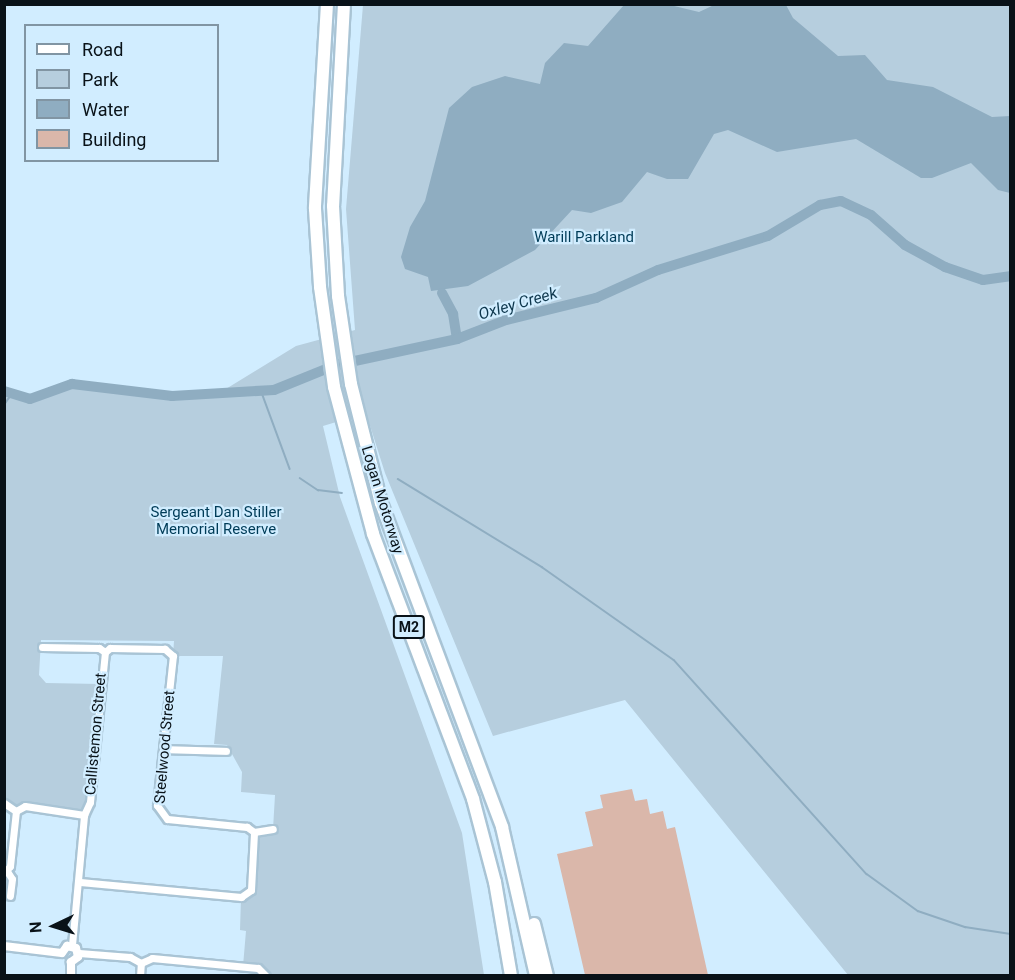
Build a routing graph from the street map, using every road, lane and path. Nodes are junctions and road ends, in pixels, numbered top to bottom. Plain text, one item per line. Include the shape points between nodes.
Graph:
1 (327, 4) edge
2 (344, 4) edge
3 (42, 647) dead end
4 (105, 652) junction
5 (164, 749) junction
6 (225, 751) dead end
7 (4, 803) edge
8 (16, 811) junction
9 (84, 815) junction
10 (273, 829) dead end
11 (254, 832) junction
12 (6, 872) edge
13 (80, 882) junction
14 (518, 885) junction
15 (10, 896) dead end
16 (72, 945) junction
17 (4, 946) edge
18 (62, 952) junction
19 (79, 953) junction
20 (71, 962) junction
21 (141, 963) junction
22 (71, 975) edge
23 (140, 975) edge
24 (266, 975) edge
25 (511, 975) edge
26 (536, 975) edge
27 (547, 975) edge

1 - 25 highway, Logan Motorway / M2 via 315,172 326,336 341,421 373,534 473,799 495,882
2 - 14 highway, Logan Motorway / M2 via 333,164 343,333 358,418 381,503 479,759
3 - 4 street via 99,648
4 - 5 street, Steelwood Street via 110,648 165,649 173,656
4 - 9 street, Callistemon Street via 90,802
5 - 6 street
5 - 11 street, Steelwood Street via 160,813 166,819 247,826
7 - 8 street
8 - 9 street via 25,806
8 - 12 street
9 - 13 street, Callistemon Street
10 - 11 street, Steelwood Street
11 - 13 street via 251,890 241,897
12 - 15 street via 12,879
13 - 16 street, Callistemon Street
14 - 26 highway, Logan Motorway / M2
14 - 27 highway via 526,896
16 - 18 street
16 - 19 street
17 - 18 street
18 - 20 street
19 - 20 street
19 - 21 street via 130,957
20 - 22 street
21 - 23 street
21 - 24 street via 152,958 251,967

